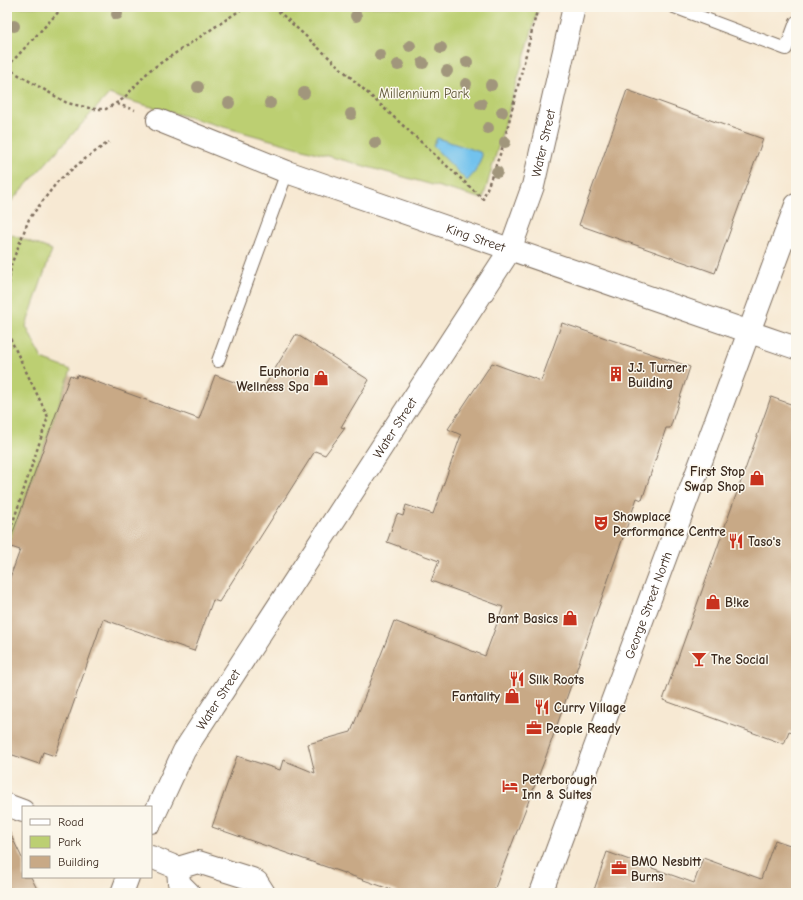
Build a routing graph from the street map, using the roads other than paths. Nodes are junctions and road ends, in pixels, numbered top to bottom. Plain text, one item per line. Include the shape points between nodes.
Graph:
1 (574, 7) edge
2 (674, 7) edge
3 (796, 22) edge
4 (158, 120) dead end
5 (287, 172) junction
6 (796, 205) edge
7 (510, 250) junction
8 (749, 330) junction
9 (796, 348) edge
10 (218, 362) dead end
11 (7, 805) edge
12 (22, 811) edge
13 (152, 820) edge
14 (152, 857) edge
15 (178, 868) junction
16 (128, 878) edge
17 (122, 893) edge
18 (189, 893) edge
19 (264, 893) edge
20 (541, 893) edge

1 - 7 main road, Water Street via 533,186
2 - 3 lane via 786,49
4 - 5 main road, King Street
5 - 7 main road, King Street
5 - 10 lane
6 - 8 main road, George Street North
7 - 8 main road, King Street
7 - 13 main road, Water Street via 184,751
8 - 9 main road, King Street
8 - 20 main road, George Street North
11 - 12 main road
14 - 15 main road
15 - 18 main road via 179,883
15 - 19 main road via 198,862 252,879
16 - 17 main road

